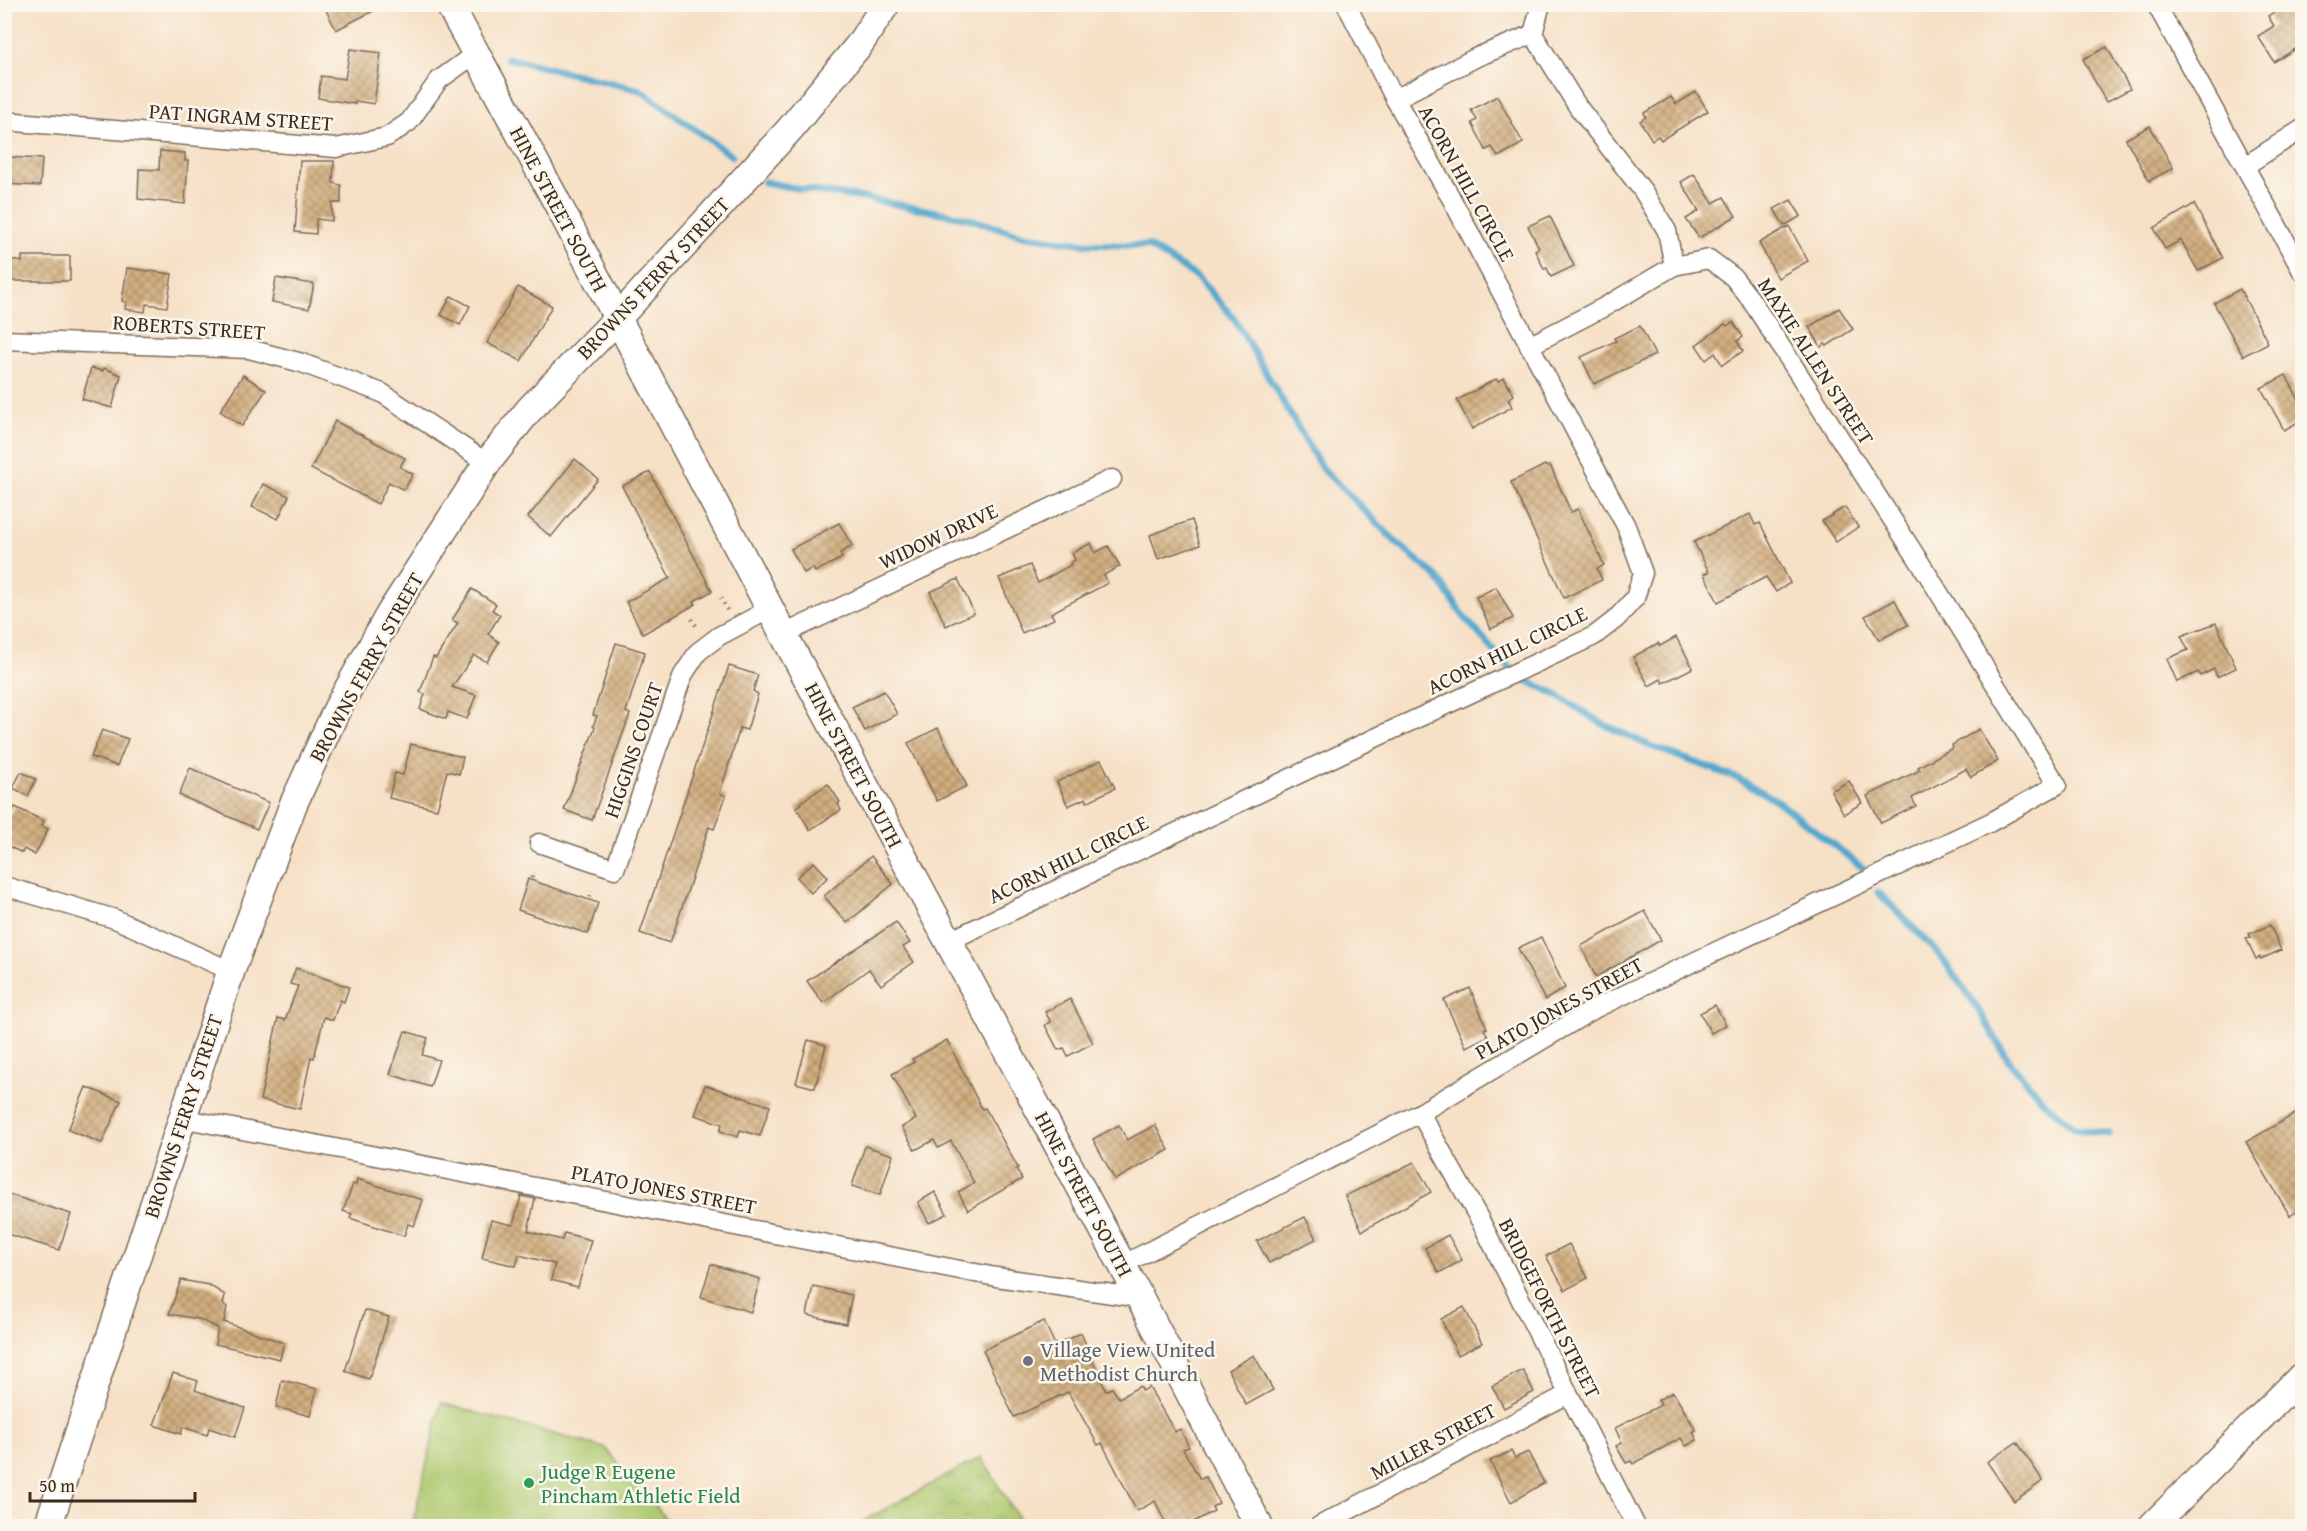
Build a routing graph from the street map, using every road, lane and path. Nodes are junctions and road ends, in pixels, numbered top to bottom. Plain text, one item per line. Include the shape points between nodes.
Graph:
1 (449, 4) edge
2 (886, 4) edge
3 (1346, 4) edge
4 (1541, 4) edge
5 (2156, 4) edge
6 (1533, 34) junction
7 (475, 54) junction
8 (1395, 99) junction
9 (4, 121) edge
10 (2302, 129) edge
11 (2245, 166) junction
12 (1674, 266) junction
13 (2302, 271) edge
14 (617, 319) junction
15 (4, 340) edge
16 (1529, 346) junction
17 (487, 463) junction
18 (1112, 479) dead end
19 (721, 598) dead end
20 (770, 609) junction
21 (729, 615) dead end
22 (692, 619) dead end
23 (699, 632) dead end
24 (784, 634) junction
25 (2057, 786) joint
26 (539, 843) dead end
27 (533, 872) dead end
28 (532, 878) dead end
29 (4, 886) edge
30 (591, 891) dead end
31 (590, 897) dead end
32 (949, 941) junction
33 (231, 971) junction
34 (1419, 1113) junction
35 (181, 1118) junction
36 (1122, 1265) junction
37 (1140, 1298) junction
38 (2302, 1376) edge
39 (1568, 1394) junction
40 (48, 1527) edge
41 (1259, 1527) edge
42 (1319, 1527) edge
43 (1636, 1527) edge
44 (2152, 1527) edge

1 - 7 street, HINE STREET SOUTH
2 - 14 street, BROWNS FERRY STREET via 859,45 790,129
3 - 8 street, ACORN HILL CIRCLE
4 - 6 street
5 - 11 street
6 - 8 street via 1477,57
6 - 12 street via 1578,106 1643,191 1667,231
7 - 9 street, PAT INGRAM STREET via 439,80 409,122 395,132 336,148
7 - 14 street, HINE STREET SOUTH
8 - 16 street, ACORN HILL CIRCLE
10 - 11 street
11 - 13 street
12 - 16 street
12 - 25 street, MAXIE ALLEN STREET via 1709,259 1733,277 1750,300 1928,575
14 - 17 street, BROWNS FERRY STREET via 528,411
14 - 20 street, HINE STREET SOUTH
15 - 17 street, ROBERTS STREET via 260,352 382,393
16 - 32 street, ACORN HILL CIRCLE via 1626,526 1643,573 1635,598 1616,619 1594,636
17 - 33 street, BROWNS FERRY STREET via 389,615 338,709 293,806
18 - 24 street, WIDOW DRIVE
19 - 21 path
20 - 24 street, HINE STREET SOUTH
20 - 26 street, HIGGINS COURT via 719,636 698,652 682,675 615,869
22 - 23 path
24 - 32 street, HINE STREET SOUTH
25 - 34 street, PLATO JONES STREET via 1991,822 1596,1008
27 - 28 path
29 - 33 street via 115,919
30 - 31 path
32 - 36 street, HINE STREET SOUTH
33 - 35 street, BROWNS FERRY STREET
34 - 36 street, PLATO JONES STREET
34 - 39 street, BRIDGEFORTH STREET via 1480,1220
35 - 37 street, PLATO JONES STREET via 996,1277
35 - 40 street, BROWNS FERRY STREET
36 - 37 street, HINE STREET SOUTH
37 - 41 street, HINE STREET SOUTH
38 - 44 street
39 - 42 street, MILLER STREET
39 - 43 street, BRIDGEFORTH STREET

